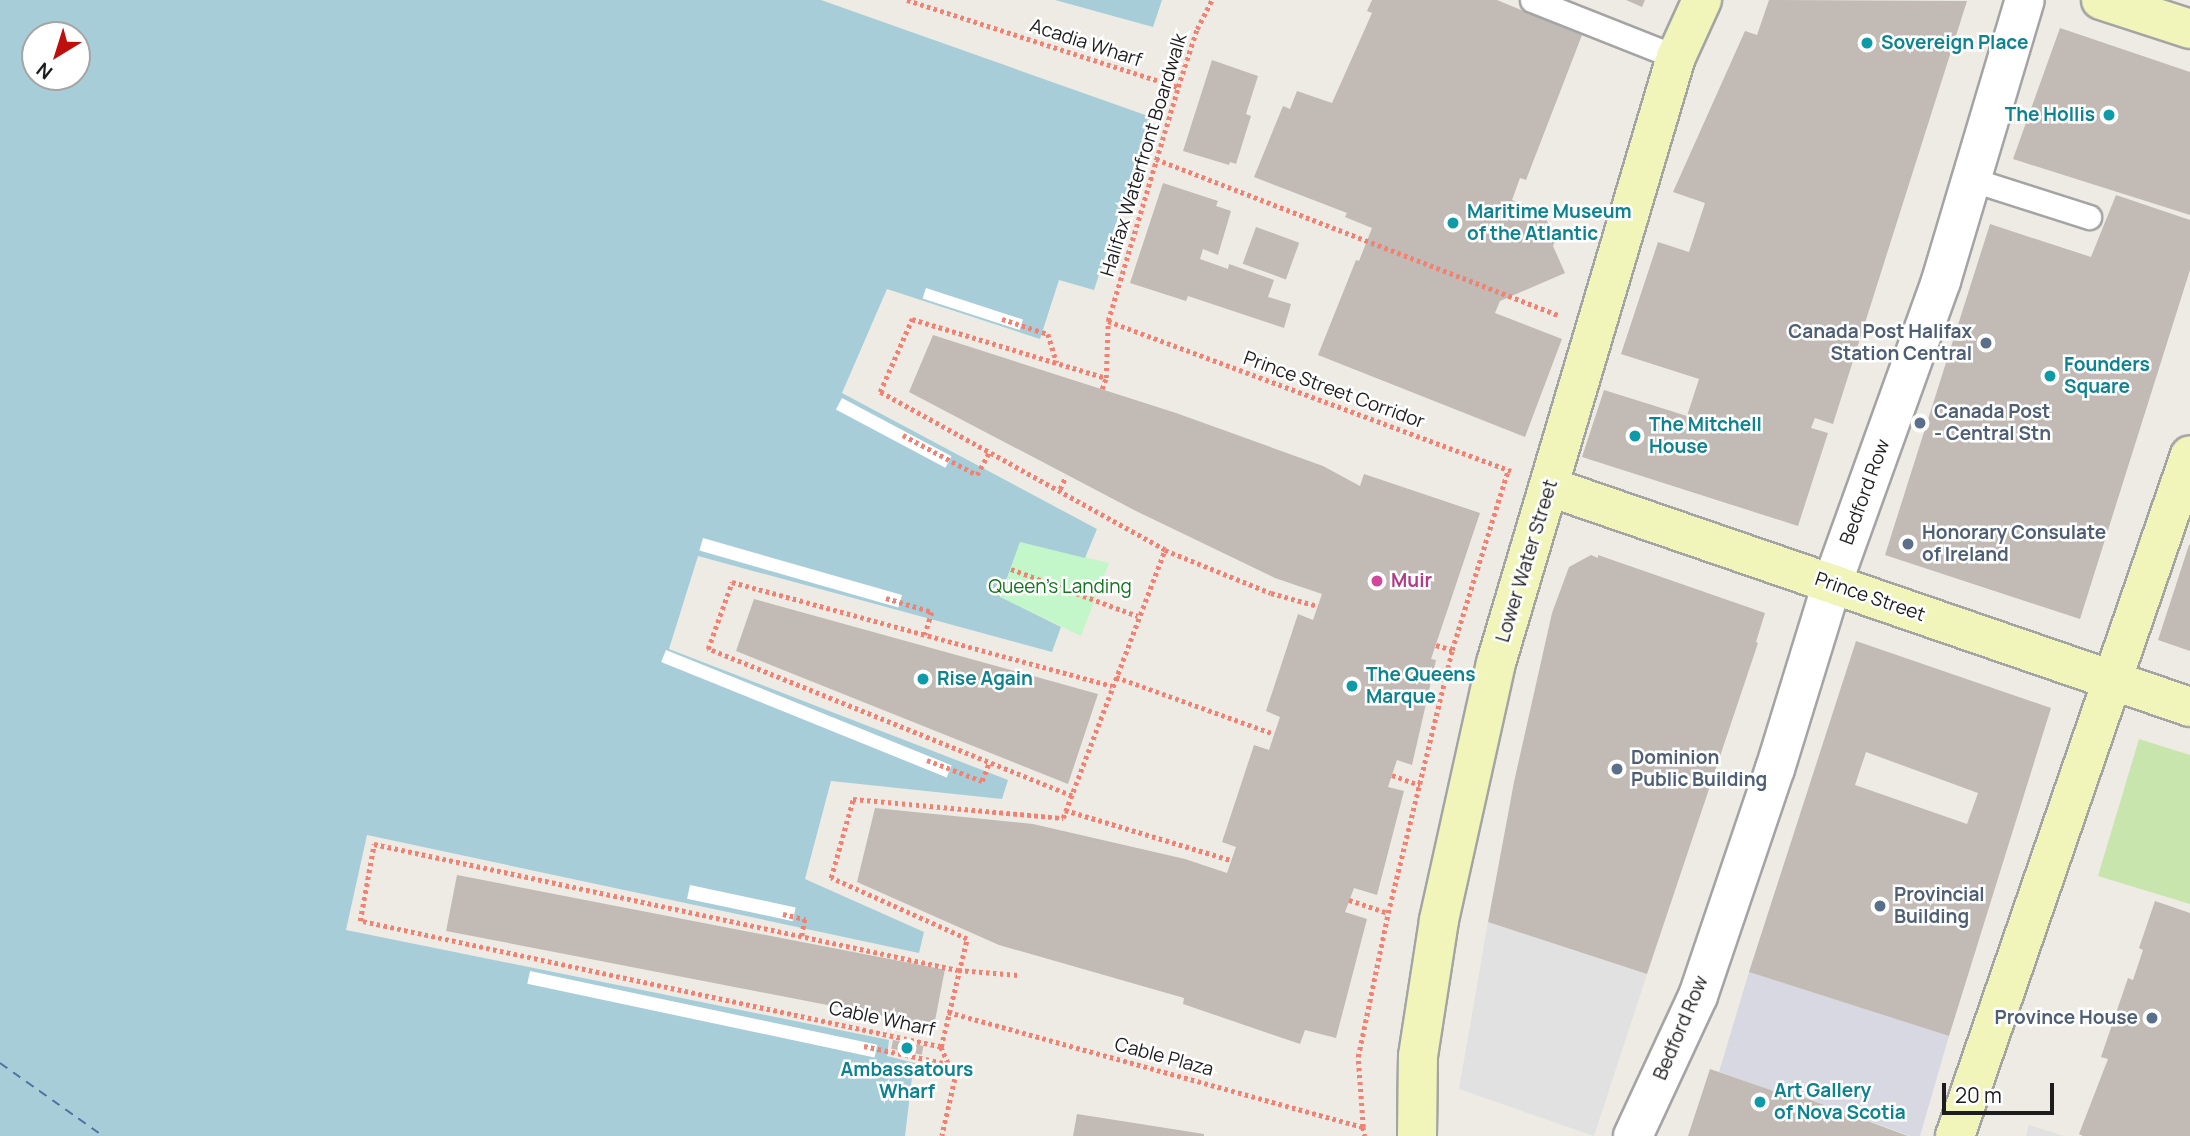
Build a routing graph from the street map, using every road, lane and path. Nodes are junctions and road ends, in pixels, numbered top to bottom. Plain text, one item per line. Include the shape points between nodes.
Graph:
1 (907, 0) edge
2 (1212, 0) edge
3 (1532, 0) edge
4 (1702, 0) edge
5 (2025, 0) edge
6 (2101, 0) edge
7 (2190, 29) edge
8 (1676, 57) junction
9 (1178, 87) junction
10 (1156, 159) junction
11 (1970, 179) junction
12 (2089, 217) dead end
13 (1002, 319) dead end
14 (1108, 321) junction
15 (1596, 330) junction
16 (1056, 363) junction
17 (1106, 378) junction
18 (1102, 389) dead end
19 (902, 435) dead end
20 (990, 451) junction
21 (2190, 455) edge
22 (1508, 470) junction
23 (1066, 476) dead end
24 (1550, 487) junction
25 (1060, 489) junction
26 (1165, 550) junction
27 (1011, 569) dead end
28 (1832, 584) junction
29 (886, 597) dead end
30 (1318, 606) dead end
31 (1139, 616) junction
32 (925, 635) junction
33 (1436, 645) dead end
34 (1452, 650) junction
35 (1116, 677) junction
36 (2114, 681) junction
37 (1112, 686) junction
38 (2190, 707) edge
39 (1274, 734) dead end
40 (927, 760) dead end
41 (989, 763) junction
42 (1392, 775) dead end
43 (1420, 785) junction
44 (1072, 796) junction
45 (1065, 810) junction
46 (1231, 860) dead end
47 (1349, 900) dead end
48 (1388, 912) junction
49 (783, 914) dead end
50 (802, 936) junction
51 (958, 970) junction
52 (1018, 975) dead end
53 (948, 1012) junction
54 (864, 1046) dead end
55 (941, 1047) junction
56 (948, 1064) junction
57 (1363, 1127) junction
58 (942, 1136) edge
59 (1365, 1136) edge
60 (1418, 1136) edge
61 (1633, 1136) edge
62 (1955, 1136) edge

1 - 9 path, Acadia Wharf
2 - 9 path, Halifax Waterfront Boardwalk
3 - 8 lane
4 - 8 street, Lower Water Street
5 - 11 street, Bedford Row
6 - 7 street
8 - 15 street, Lower Water Street
9 - 10 path, Halifax Waterfront Boardwalk
10 - 14 path, Halifax Waterfront Boardwalk
10 - 15 path
11 - 12 lane
11 - 28 street, Bedford Row via 1941,281
13 - 16 path via 1048,334
14 - 17 path, Halifax Waterfront Boardwalk
14 - 22 path, Prince Street Corridor
15 - 24 street, Lower Water Street
16 - 17 path
16 - 20 path via 912,318 880,392
17 - 18 path, Halifax Waterfront Boardwalk
19 - 20 path via 977,475
20 - 25 path
21 - 36 street
22 - 24 path, Prince Street Corridor
22 - 34 path
23 - 25 path
24 - 28 street, Prince Street
24 - 60 street, Lower Water Street via 1496,663 1455,838 1418,1056
25 - 26 path
26 - 30 path via 1271,593
26 - 31 path
27 - 31 path
28 - 36 street, Prince Street
28 - 61 street, Bedford Row via 1698,996
29 - 32 path via 932,612
31 - 35 path
32 - 37 path
32 - 41 path via 732,582 708,649
33 - 34 path
34 - 43 path
35 - 37 path
35 - 39 path
36 - 38 street, Prince Street
36 - 62 street
37 - 44 path
40 - 41 path via 982,781
41 - 44 path
42 - 43 path
43 - 48 path
44 - 45 path
45 - 46 path
45 - 51 path via 1063,818 853,799 831,878 967,939
47 - 48 path
48 - 57 path via 1358,1057
49 - 50 path via 805,919
50 - 51 path, Cable Wharf
50 - 55 path, Cable Wharf via 374,844 360,921
51 - 52 path
51 - 53 path, Cable Wharf
53 - 55 path, Cable Wharf
53 - 57 path, Cable Plaza
54 - 56 path
55 - 56 path
56 - 58 path via 955,1079
57 - 59 path

